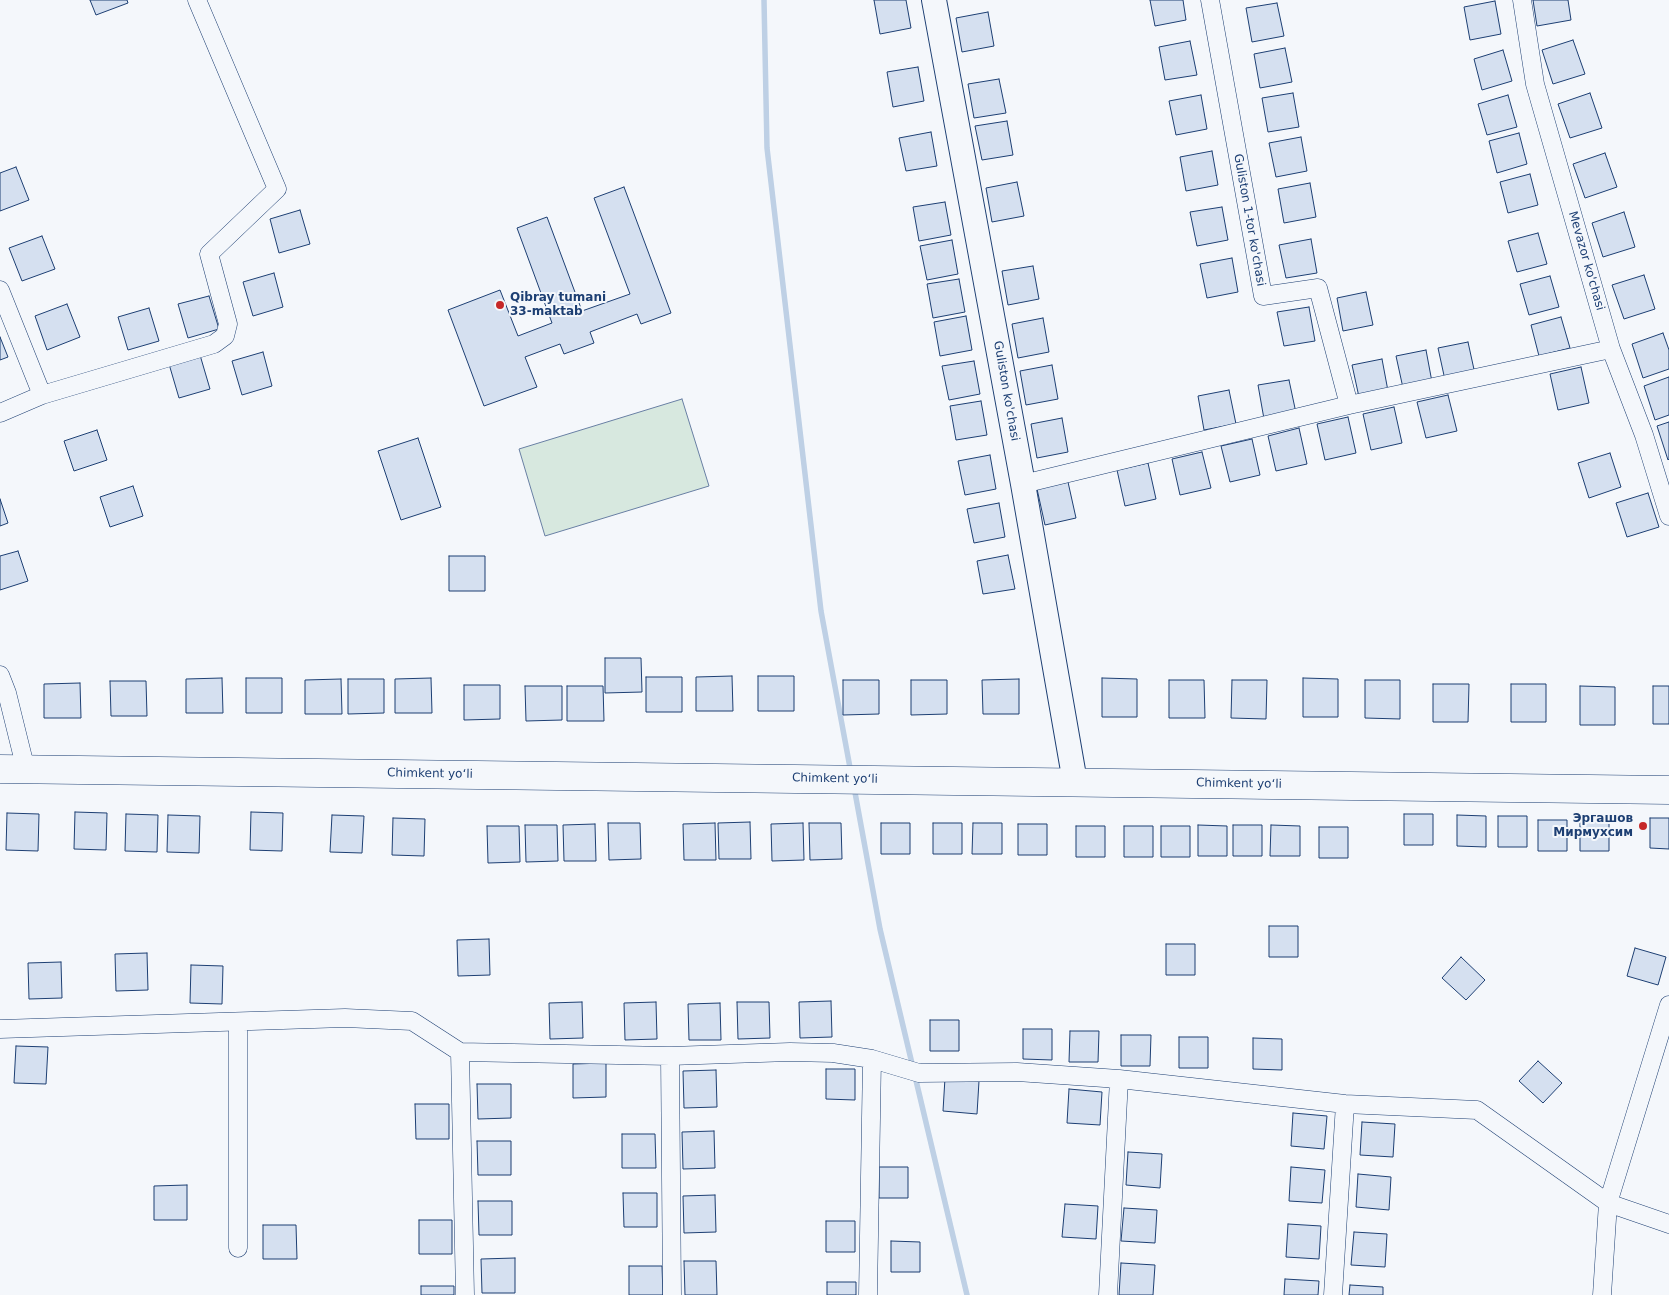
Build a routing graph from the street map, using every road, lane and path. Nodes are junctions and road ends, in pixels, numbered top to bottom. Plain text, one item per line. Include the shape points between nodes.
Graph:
1 (197, 0) edge
2 (934, 0) edge
3 (1210, 0) edge
4 (1522, 0) edge
5 (0, 290) edge
6 (1611, 349) junction
7 (42, 395) junction
8 (1349, 406) junction
9 (0, 413) edge
10 (1023, 484) junction
11 (1669, 516) edge
12 (0, 675) edge
13 (13, 769) edge
14 (1075, 782) junction
15 (1669, 790) edge
16 (1669, 1005) edge
17 (238, 1022) junction
18 (0, 1029) edge
19 (460, 1052) junction
20 (670, 1056) junction
21 (872, 1058) junction
22 (1119, 1079) junction
23 (1345, 1104) junction
24 (1608, 1203) junction
25 (1668, 1225) edge
26 (238, 1248) dead end
27 (465, 1295) edge
28 (672, 1295) edge
29 (868, 1295) edge
30 (1108, 1295) edge
31 (1333, 1295) edge
32 (1602, 1295) edge

1 - 7 street via 277,190 209,254 228,324 225,336 214,344
2 - 10 main road, Guliston ko'chasi
3 - 8 street, Guliston 1-tor ko'chasi via 1263,296 1318,288
4 - 6 street, Mevazor ko'chasi via 1534,84
5 - 7 street
6 - 8 street
6 - 11 street, Mevazor ko'chasi via 1644,435
7 - 9 street
8 - 10 street
10 - 14 main road, Guliston ko'chasi
12 - 13 street via 6,693
13 - 14 highway, Chimkent yo‘li
14 - 15 highway, Chimkent yo‘li
16 - 24 street
17 - 18 street
17 - 19 street via 345,1018 412,1021
17 - 26 street
19 - 20 street
19 - 27 street
20 - 21 street via 790,1052
20 - 28 street
21 - 22 street via 919,1073 1017,1072
21 - 29 street
22 - 23 street
22 - 30 street
23 - 24 street via 1477,1110
23 - 31 street
24 - 25 street
24 - 32 street

